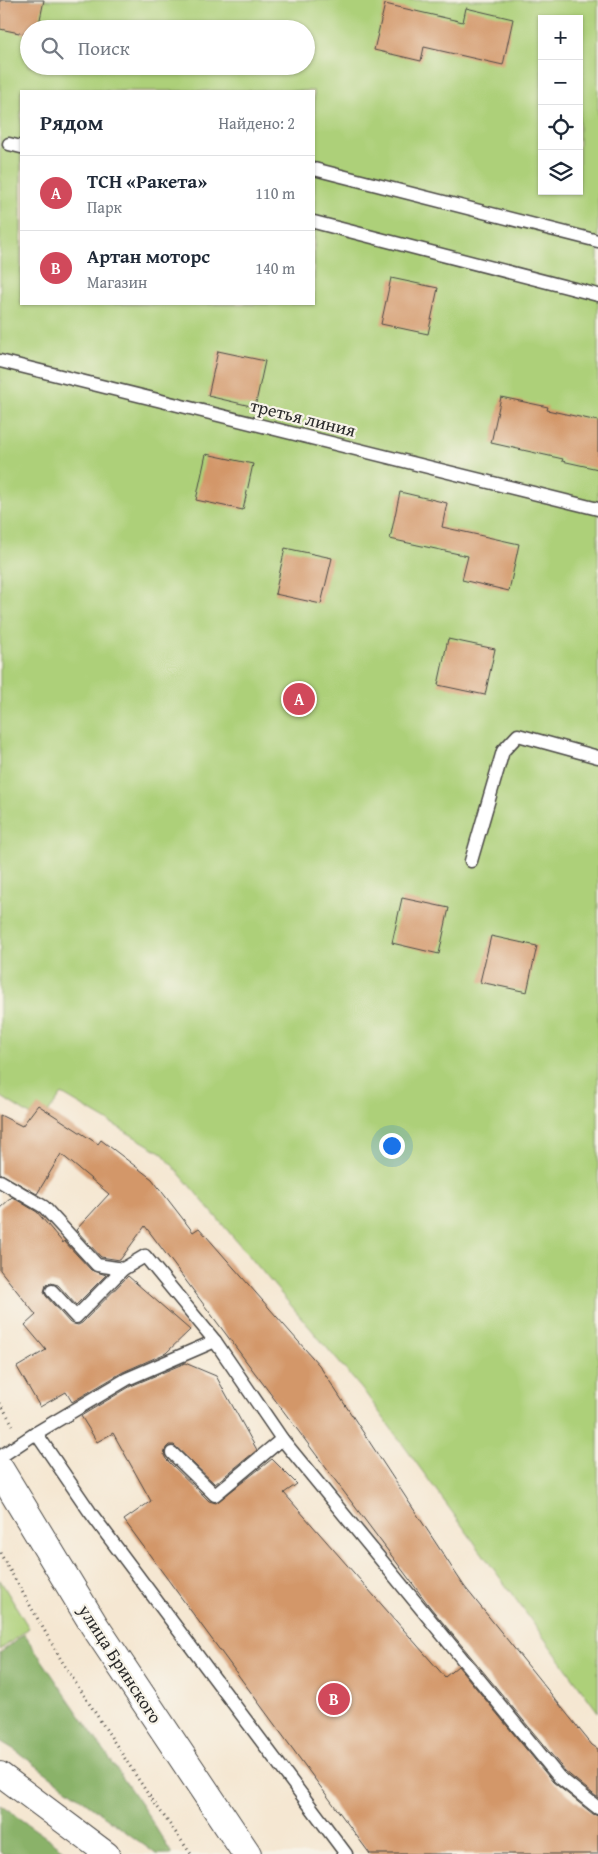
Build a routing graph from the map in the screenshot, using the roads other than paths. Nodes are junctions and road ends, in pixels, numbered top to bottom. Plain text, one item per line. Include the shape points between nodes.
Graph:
1 (315, 169) edge
2 (315, 222) edge
3 (598, 242) edge
4 (598, 295) edge
5 (0, 361) edge
6 (598, 509) edge
7 (598, 757) edge
8 (471, 861) dead end
9 (3, 1188) edge
10 (123, 1269) junction
11 (52, 1291) dead end
12 (215, 1341) junction
13 (36, 1433) junction
14 (282, 1439) junction
15 (172, 1453) dead end
16 (0, 1457) edge
17 (0, 1470) edge
18 (0, 1774) edge
19 (598, 1808) edge
20 (107, 1854) edge
21 (247, 1854) edge
22 (346, 1854) edge

1 - 3 lane
2 - 4 lane
5 - 6 lane, третья линия
7 - 8 lane via 518,735 503,751
9 - 10 lane via 44,1207 97,1265
10 - 11 lane via 76,1317
10 - 12 lane via 145,1256
12 - 13 lane via 127,1379
12 - 14 lane
13 - 16 lane
13 - 22 lane via 96,1520
14 - 15 lane via 215,1495
14 - 19 lane via 559,1777
17 - 21 main road, улица Бринского via 94,1625
18 - 20 street

